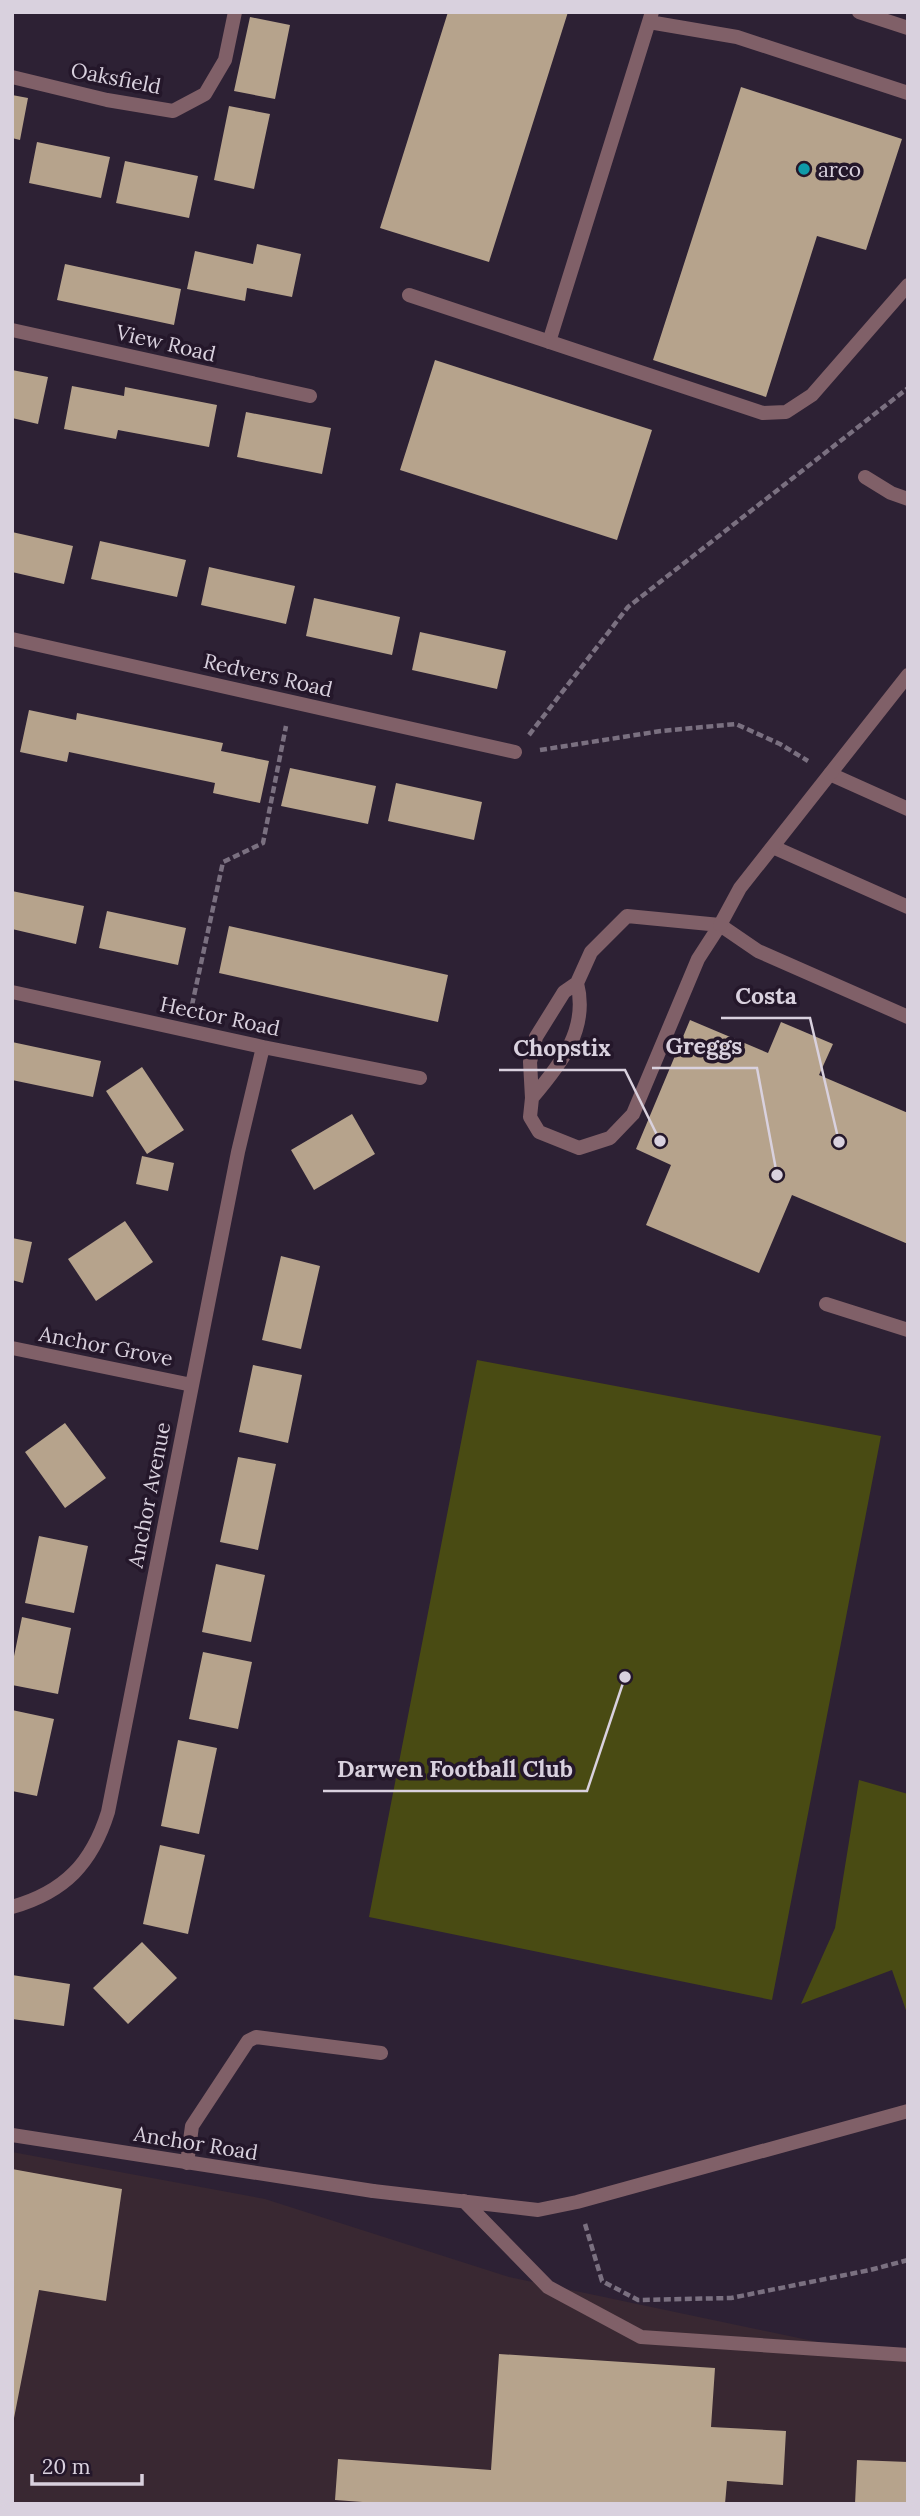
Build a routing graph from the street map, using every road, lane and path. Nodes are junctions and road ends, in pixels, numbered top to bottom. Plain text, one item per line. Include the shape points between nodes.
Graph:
1 (235, 12) edge
2 (859, 12) edge
3 (650, 17) edge
4 (908, 28) edge
5 (12, 77) edge
6 (908, 93) edge
7 (908, 285) edge
8 (409, 295) dead end
9 (12, 330) edge
10 (549, 342) junction
11 (908, 388) edge
12 (310, 396) dead end
13 (865, 477) dead end
14 (908, 499) edge
15 (12, 639) edge
16 (908, 675) edge
17 (290, 702) junction
18 (515, 752) junction
19 (830, 774) junction
20 (908, 808) edge
21 (773, 847) junction
22 (908, 907) edge
23 (720, 925) junction
24 (577, 983) junction
25 (12, 992) edge
26 (908, 1017) edge
27 (187, 1030) junction
28 (263, 1047) junction
29 (420, 1078) dead end
30 (533, 1098) junction
31 (826, 1304) dead end
32 (908, 1330) edge
33 (12, 1349) edge
34 (192, 1385) junction
35 (12, 1907) edge
36 (381, 2053) dead end
37 (908, 2111) edge
38 (12, 2135) edge
39 (187, 2163) junction
40 (464, 2202) junction
41 (577, 2202) junction
42 (908, 2260) edge
43 (908, 2355) edge

1 - 5 street, Oaksfield via 225,60 205,94 173,111
2 - 4 street
3 - 6 street via 737,37
3 - 10 street
7 - 10 street via 812,395 786,412 763,413
8 - 10 street
9 - 12 street, View Road
11 - 18 path via 628,607
13 - 14 street
15 - 17 street, Redvers Road
16 - 19 street
17 - 18 street, Redvers Road
17 - 27 path via 263,843 223,862
18 - 19 path via 736,724
19 - 20 street
19 - 21 street
21 - 22 street
21 - 23 street via 740,888
23 - 24 street via 627,916 591,952
23 - 26 street via 758,951
23 - 30 street via 698,959 633,1114 610,1138 579,1148 539,1132 530,1117
24 - 30 street via 581,1000 577,1030 557,1068
24 - 30 street via 564,992 536,1037 530,1062
25 - 27 street, Hector Road
27 - 28 street, Hector Road
28 - 29 street, Hector Road
28 - 34 street, Anchor Avenue
31 - 32 street
33 - 34 street, Anchor Grove
34 - 35 street, Anchor Avenue via 114,1786 100,1836 70,1878 49,1893
36 - 39 street via 256,2036 248,2041 192,2126
37 - 41 street, Anchor Road
38 - 39 street, Anchor Road
39 - 40 street, Anchor Road
40 - 41 street, Anchor Road via 537,2210
40 - 43 street via 548,2287 640,2337
41 - 42 path via 602,2281 638,2300 731,2298

